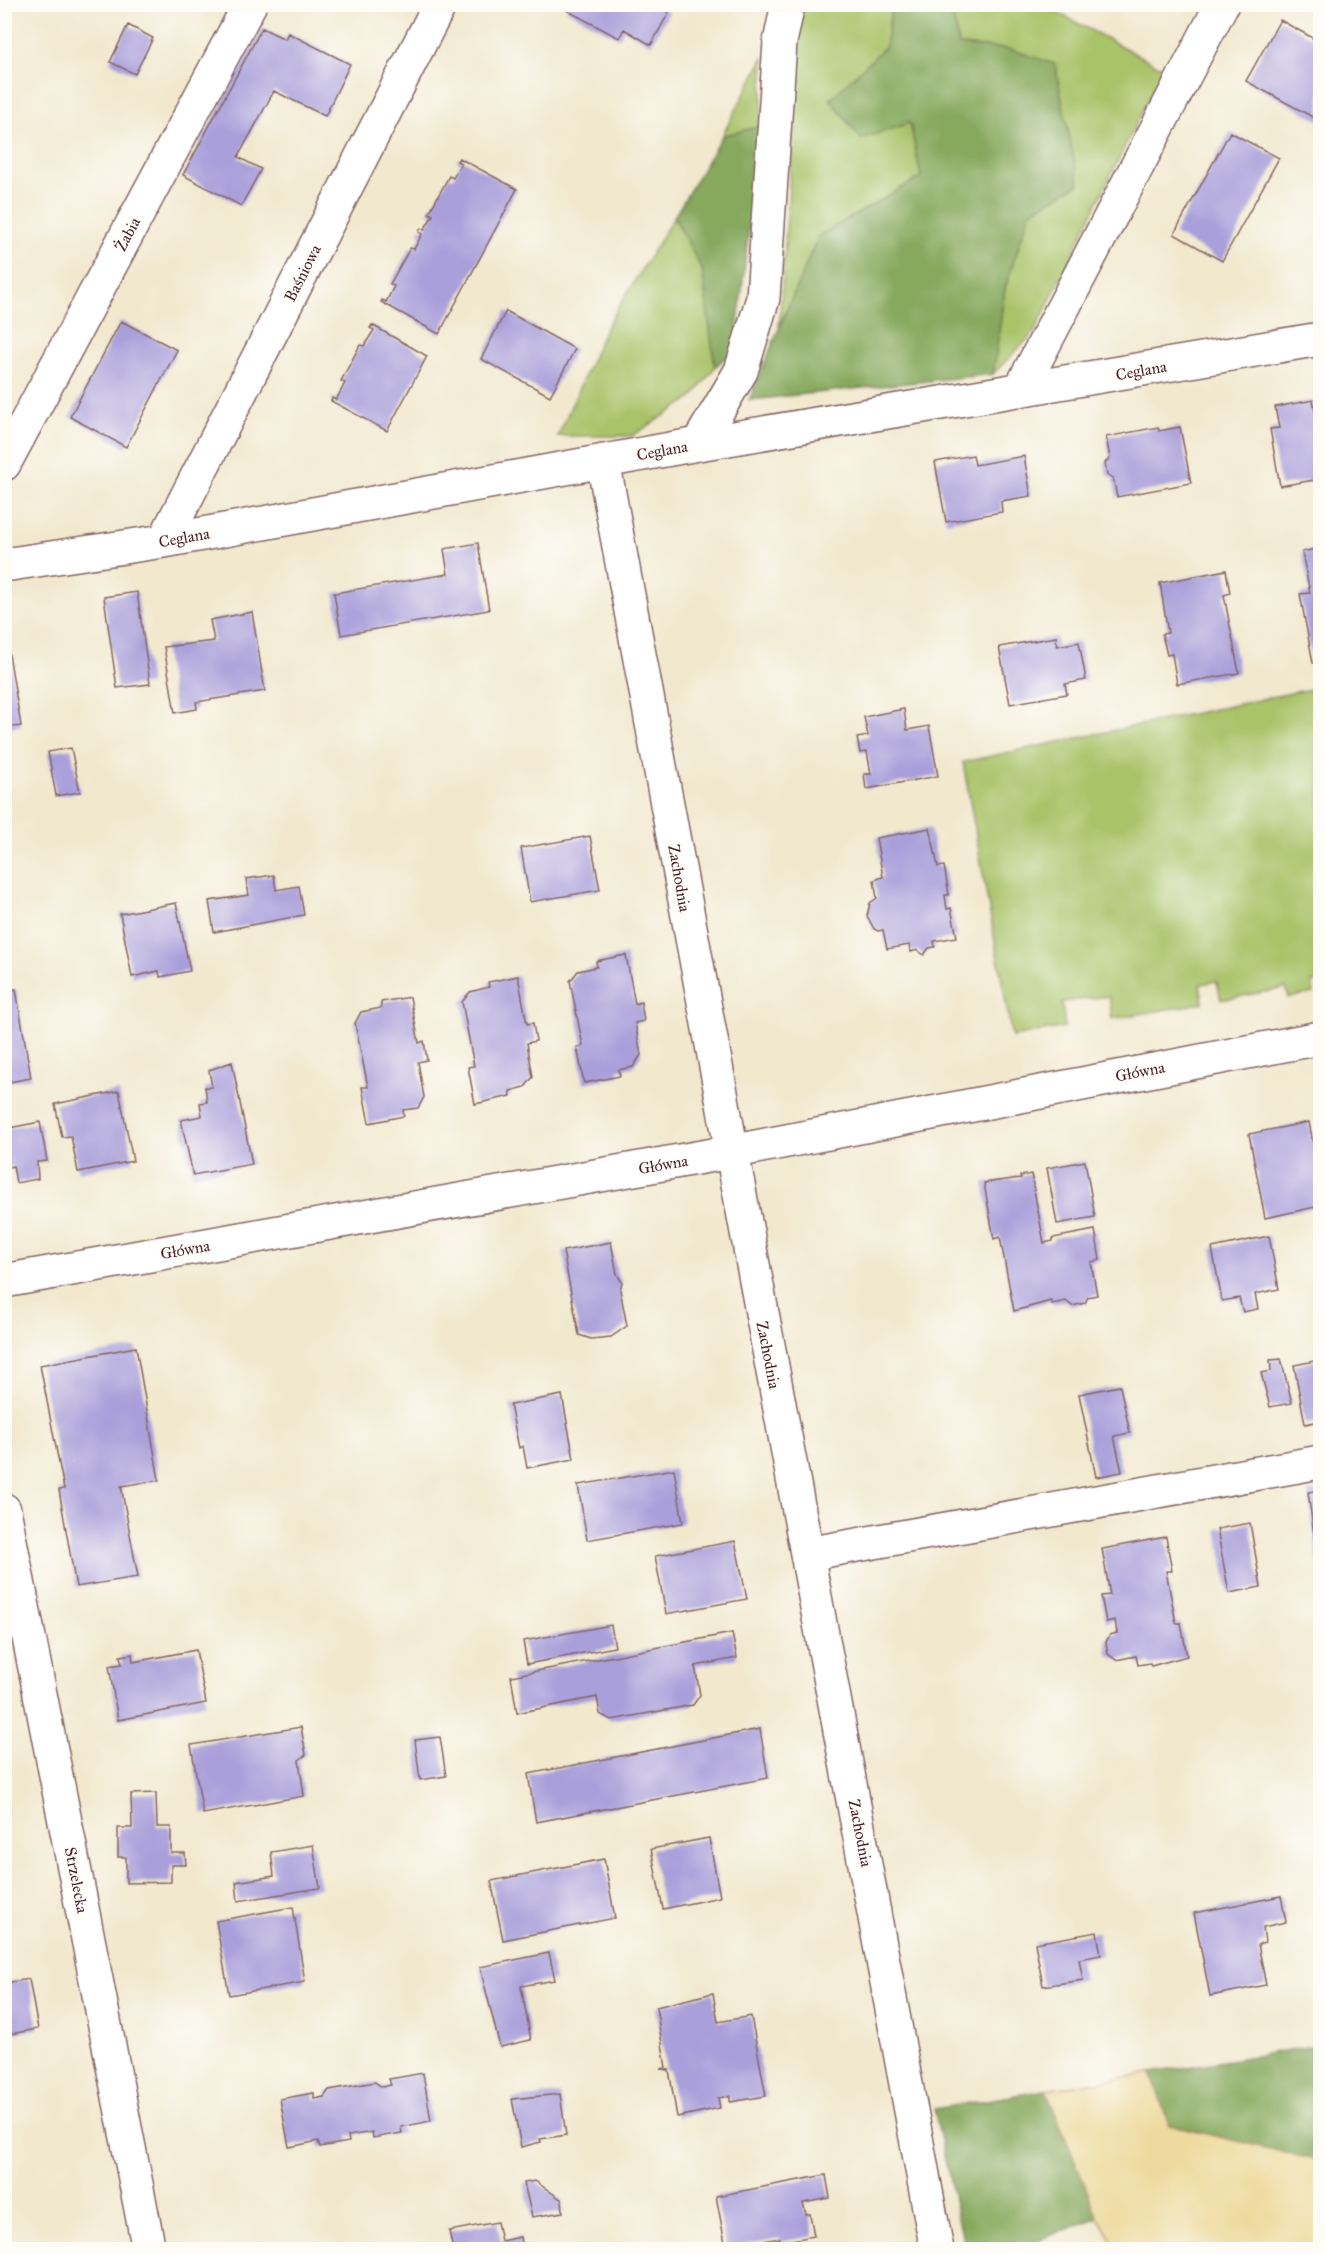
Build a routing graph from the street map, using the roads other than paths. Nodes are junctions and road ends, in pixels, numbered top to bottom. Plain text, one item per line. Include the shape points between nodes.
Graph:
1 (250, 4) edge
2 (440, 4) edge
3 (788, 4) edge
4 (1222, 4) edge
5 (1320, 339) edge
6 (1020, 390) junction
7 (698, 444) junction
8 (603, 461) junction
9 (4, 465) edge
10 (164, 541) junction
11 (4, 565) edge
12 (1320, 1038) edge
13 (730, 1152) junction
14 (4, 1281) edge
15 (1320, 1462) edge
16 (4, 1510) edge
17 (807, 1554) junction
18 (149, 2250) edge
19 (937, 2250) edge

1 - 9 street, Żabia
2 - 10 street, Baśniowa
3 - 7 street via 780,42 763,298 741,371
4 - 6 street
5 - 6 street, Ceglana
6 - 7 street, Ceglana
7 - 8 street, Ceglana
8 - 10 street, Ceglana
8 - 13 street, Zachodnia
10 - 11 street, Ceglana
12 - 13 street, Główna
13 - 14 street, Główna
13 - 17 street, Zachodnia
15 - 17 street
16 - 18 street, Strzelecka
17 - 19 street, Zachodnia

